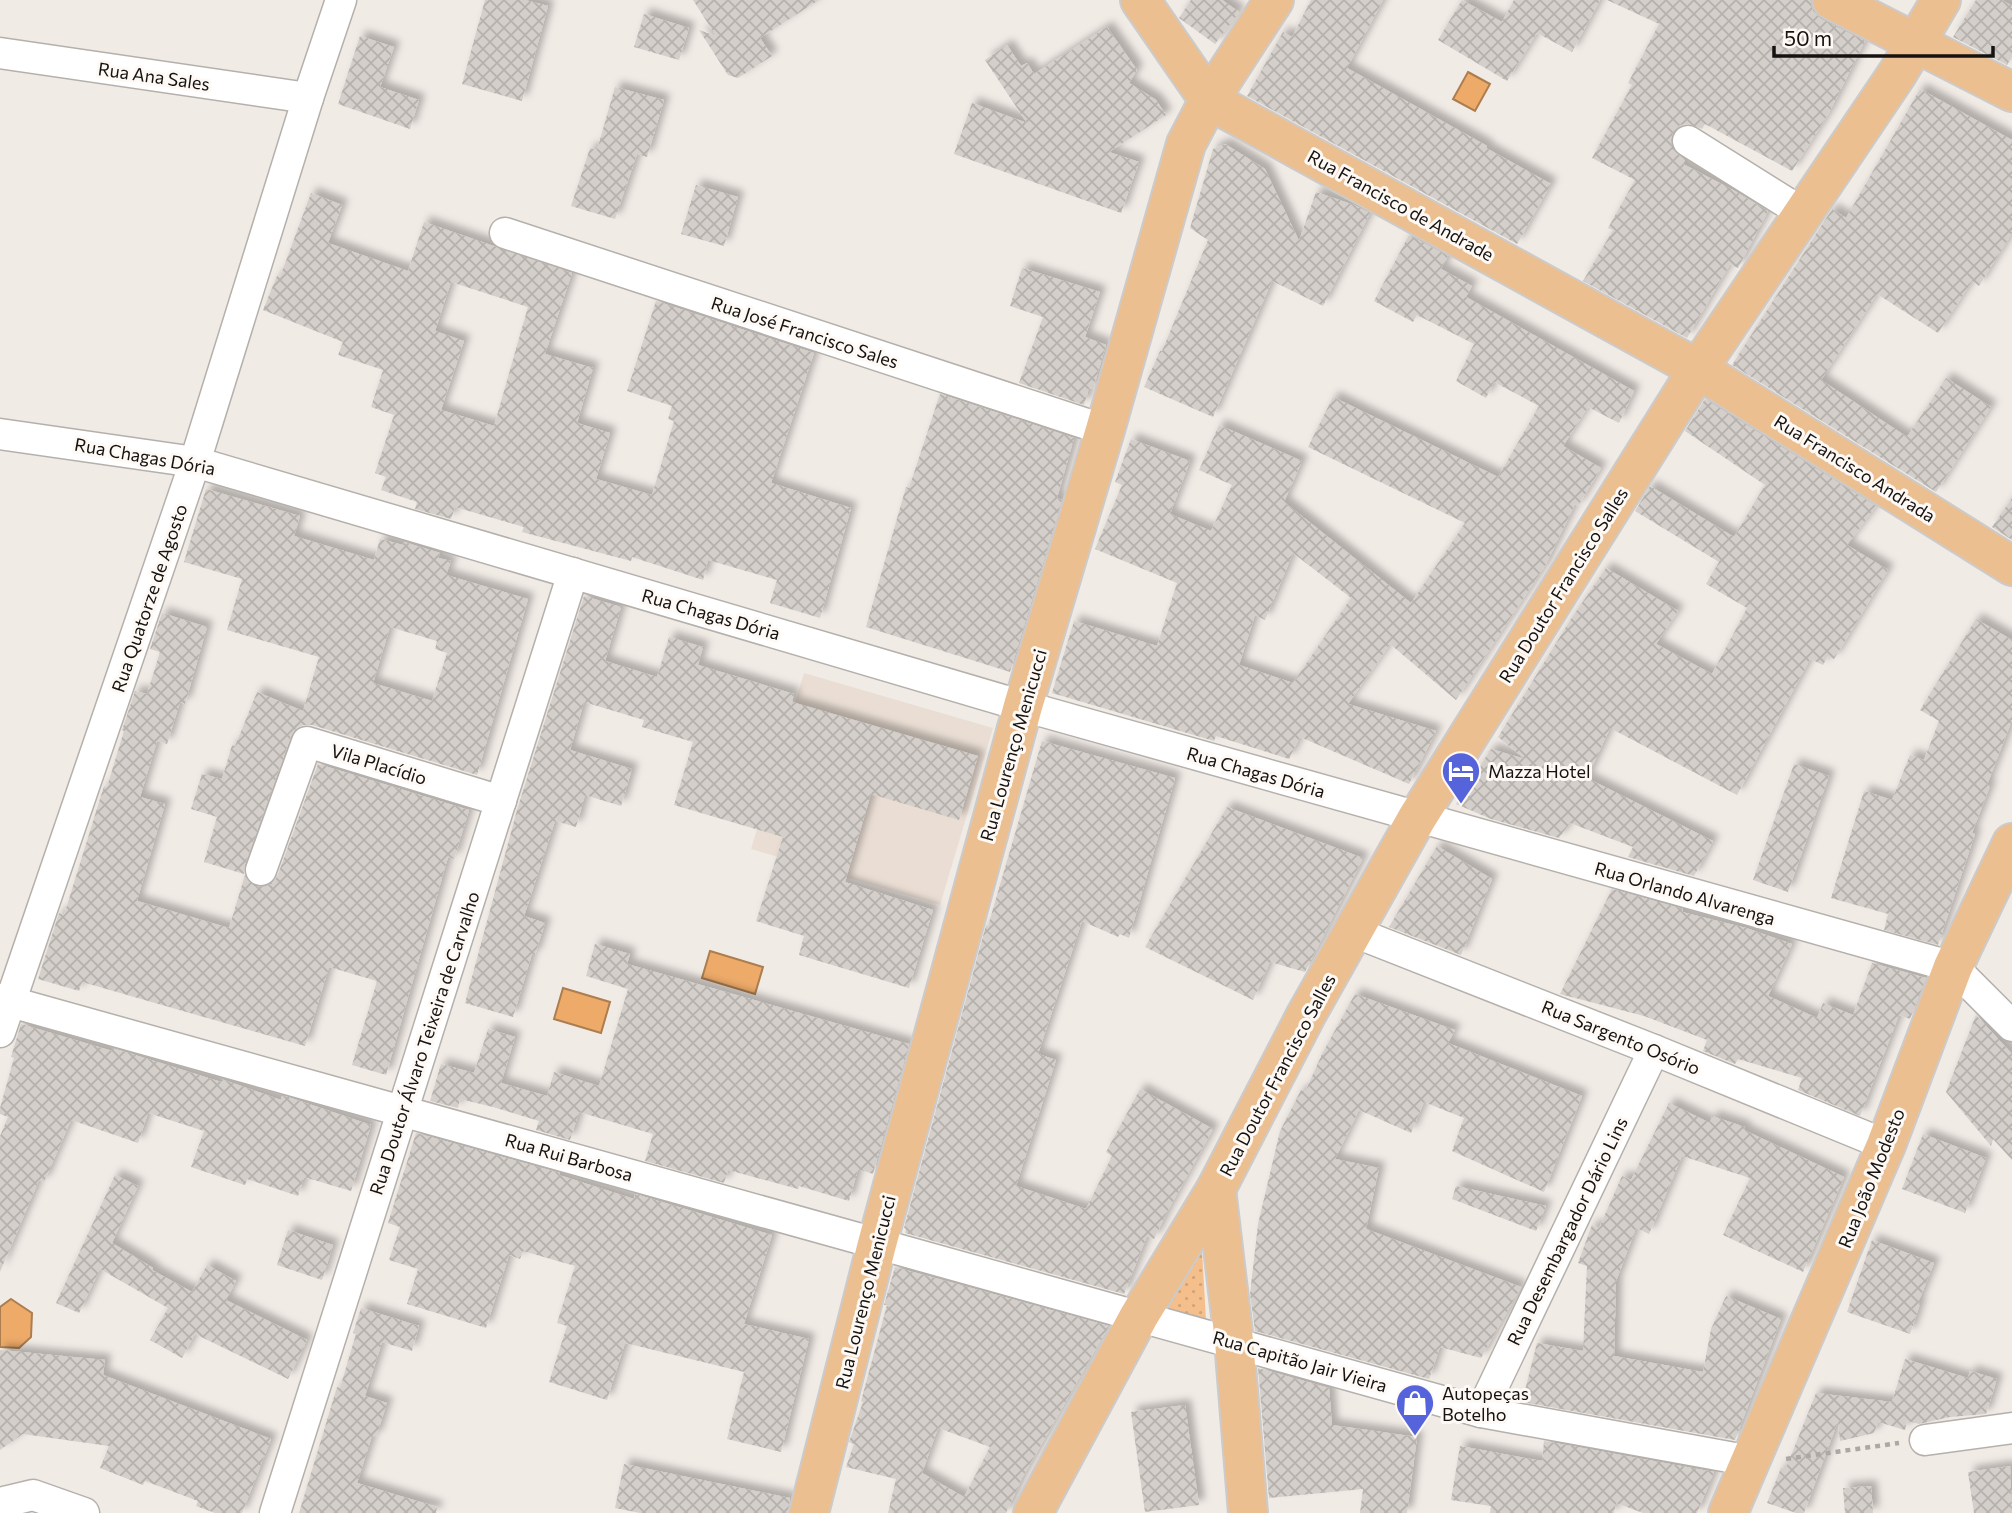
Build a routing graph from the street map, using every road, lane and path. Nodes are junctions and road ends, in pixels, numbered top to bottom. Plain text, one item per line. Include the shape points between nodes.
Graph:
1 (341, 0) edge
2 (1140, 0) edge
3 (1275, 0) edge
4 (1832, 0) edge
5 (1941, 0) edge
6 (1916, 42) junction
7 (0, 53) edge
8 (2012, 92) edge
9 (308, 98) junction
10 (1209, 100) junction
11 (1688, 141) dead end
12 (1803, 213) junction
13 (505, 233) dead end
14 (1698, 369) junction
15 (1105, 430) junction
16 (0, 434) edge
17 (195, 462) junction
18 (2012, 566) edge
19 (573, 573) junction
20 (1023, 706) junction
21 (501, 801) junction
22 (1417, 818) junction
23 (2012, 843) edge
24 (261, 870) dead end
25 (1354, 932) junction
26 (1953, 967) junction
27 (5, 1001) edge
28 (2012, 1026) edge
29 (0, 1032) edge
30 (1654, 1050) junction
31 (403, 1110) junction
32 (1886, 1145) junction
33 (1216, 1189) junction
34 (877, 1244) junction
35 (1139, 1316) junction
36 (1234, 1341) junction
37 (1481, 1412) junction
38 (2012, 1428) edge
39 (1925, 1440) joint
40 (1751, 1461) junction
41 (0, 1503) edge
42 (84, 1513) edge
43 (275, 1513) edge
44 (808, 1513) edge
45 (1033, 1513) edge
46 (1248, 1513) edge
47 (1728, 1513) edge

1 - 9 street, Rua Quatorze de Agosto
2 - 10 main road, Rua Francisco de Andrade
3 - 10 main road, Rua Lourenço Menicucci
4 - 6 main road
5 - 6 main road, Rua Doutor Francisco Salles
6 - 8 main road
6 - 12 main road, Rua Doutor Francisco Salles
7 - 9 street, Rua Ana Sales
9 - 17 street, Rua Quatorze de Agosto
10 - 14 main road, Rua Francisco de Andrade
10 - 15 main road, Rua Lourenço Menicucci via 1186,144
11 - 12 street
12 - 14 main road, Rua Doutor Francisco Salles
13 - 15 street, Rua José Francisco Sales
14 - 18 main road, Rua Francisco Andrada
14 - 22 main road, Rua Doutor Francisco Salles
15 - 20 main road, Rua Lourenço Menicucci
16 - 17 street, Rua Chagas Dória
17 - 19 street, Rua Chagas Dória
17 - 27 street, Rua Quatorze de Agosto
19 - 20 street, Rua Chagas Dória
19 - 21 street, Rua Doutor Álvaro Teixeira de Carvalho
20 - 22 street, Rua Chagas Dória
20 - 34 main road, Rua Lourenço Menicucci
21 - 24 street, Vila Placídio via 306,742
21 - 31 street, Rua Doutor Álvaro Teixeira de Carvalho
22 - 25 main road, Rua Doutor Francisco Salles
22 - 26 street, Rua Orlando Alvarenga
23 - 26 main road, Rua João Modesto
25 - 30 street, Rua Sargento Osório
25 - 33 main road, Rua Doutor Francisco Salles
26 - 28 street
26 - 32 main road, Rua João Modesto
27 - 29 street, Rua Quatorze de Agosto
27 - 31 street, Rua Rui Barbosa
30 - 32 street, Rua Sargento Osório
30 - 37 street, Rua Desembargador Dário Lins
31 - 34 street, Rua Rui Barbosa
31 - 43 street, Rua Doutor Álvaro Teixeira de Carvalho
32 - 40 main road, Rua João Modesto
33 - 35 main road, Rua Doutor Francisco Salles
33 - 36 main road, Rua Doutor Francisco Salles
34 - 35 street, Rua Rui Barbosa
34 - 44 main road, Rua Lourenço Menicucci
35 - 36 street, Rua Capitão Jair Vieira
35 - 45 main road, Rua Doutor Francisco Salles
36 - 37 street, Rua Capitão Jair Vieira
36 - 46 main road, Rua Doutor Francisco Salles
37 - 40 street, Rua Capitão Jair Vieira
38 - 39 street
39 - 40 path
40 - 47 main road, Rua João Modesto
41 - 42 street via 33,1495

